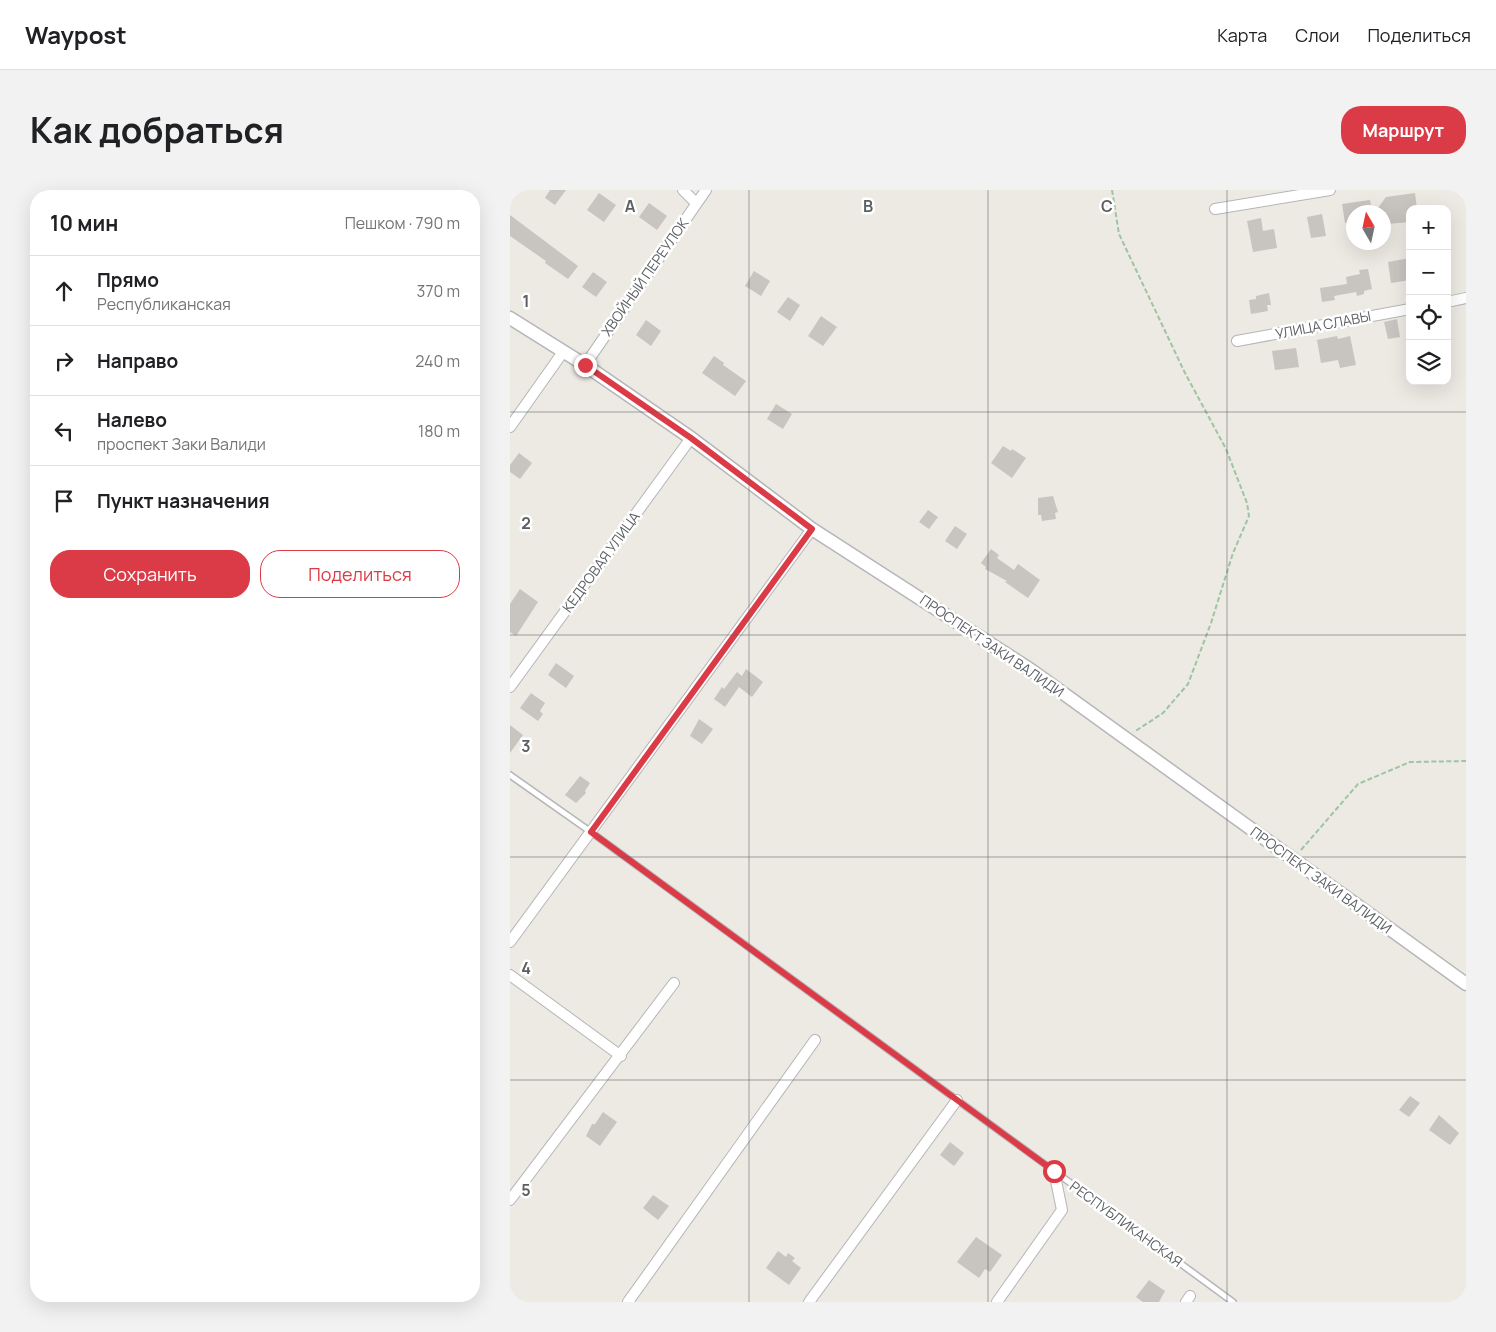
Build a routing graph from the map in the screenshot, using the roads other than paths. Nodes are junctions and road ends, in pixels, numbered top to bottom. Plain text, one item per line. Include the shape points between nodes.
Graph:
1 (683, 190) edge
2 (706, 190) edge
3 (1330, 190) edge
4 (696, 203) junction
5 (1215, 209) dead end
6 (1466, 298) edge
7 (1451, 301) edge
8 (1406, 310) edge
9 (510, 318) edge
10 (1237, 341) dead end
11 (563, 352) junction
12 (585, 365) junction
13 (510, 427) edge
14 (691, 438) junction
15 (812, 529) junction
16 (510, 687) edge
17 (510, 776) edge
18 (591, 832) junction
19 (510, 942) edge
20 (510, 975) edge
21 (674, 983) dead end
22 (1466, 984) edge
23 (815, 1040) dead end
24 (621, 1056) junction
25 (956, 1100) junction
26 (1054, 1171) junction
27 (510, 1200) edge
28 (628, 1302) edge
29 (809, 1302) edge
30 (997, 1302) edge
31 (1232, 1302) edge

1 - 4 street
2 - 4 street, ХВОЙНЫЙ ПЕРЕУЛОК
3 - 5 street
4 - 12 street, ХВОЙНЫЙ ПЕРЕУЛОК
6 - 7 street
8 - 10 street, УЛИЦА СЛАВЫ
9 - 11 street, ПРОСПЕКТ ЗАКИ ВАЛИДИ
11 - 12 street, ПРОСПЕКТ ЗАКИ ВАЛИДИ
11 - 13 street
12 - 14 street, ПРОСПЕКТ ЗАКИ ВАЛИДИ
14 - 15 street, ПРОСПЕКТ ЗАКИ ВАЛИДИ
14 - 16 street, КЕДРОВАЯ УЛИЦА
15 - 18 street
15 - 22 street, ПРОСПЕКТ ЗАКИ ВАЛИДИ via 1031,670
17 - 18 lane, РЕСПУБЛИКАНСКАЯ
18 - 19 street
18 - 25 lane, РЕСПУБЛИКАНСКАЯ
20 - 24 street
21 - 24 street
23 - 28 street
24 - 27 street
25 - 26 lane, РЕСПУБЛИКАНСКАЯ
25 - 29 street
26 - 30 street via 1062,1210
26 - 31 lane, РЕСПУБЛИКАНСКАЯ

